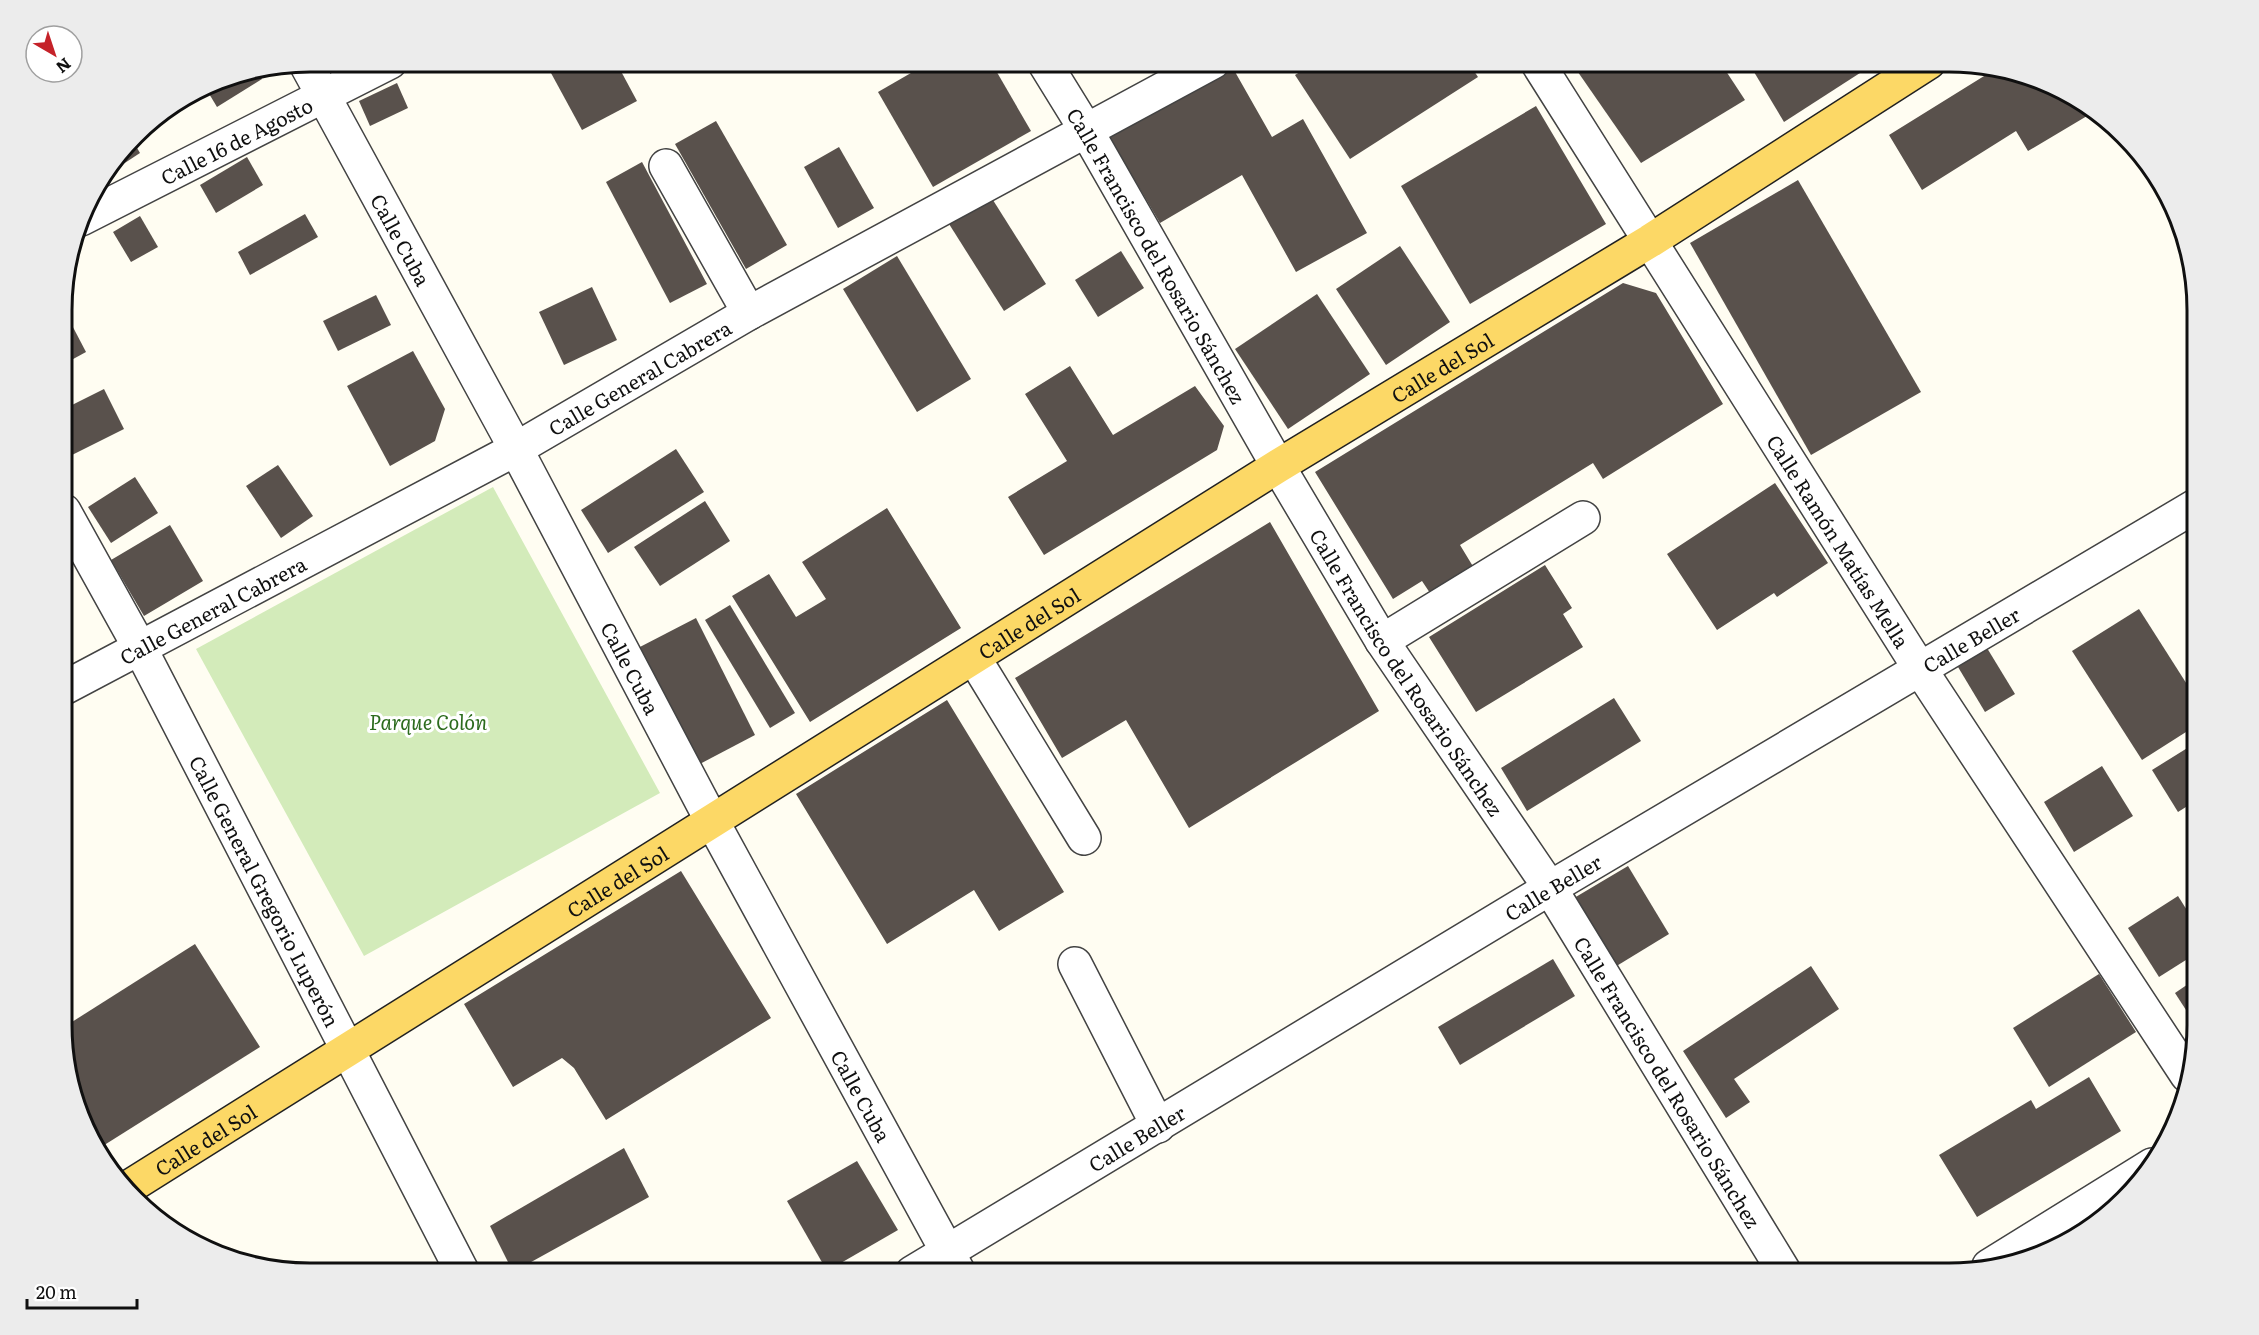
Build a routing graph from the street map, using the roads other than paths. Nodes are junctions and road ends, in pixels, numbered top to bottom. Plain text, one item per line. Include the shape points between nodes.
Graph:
1 (311, 72) edge
2 (370, 72) edge
3 (1050, 72) edge
4 (1194, 72) edge
5 (1543, 72) edge
6 (1913, 72) edge
7 (323, 96) junction
8 (1086, 130) junction
9 (666, 166) dead end
10 (93, 213) edge
11 (1650, 241) junction
12 (749, 313) junction
13 (516, 449) junction
14 (1278, 466) junction
15 (2187, 512) edge
16 (1583, 518) dead end
17 (72, 525) edge
18 (1382, 641) junction
19 (140, 648) junction
20 (974, 658) junction
21 (1920, 669) junction
22 (72, 684) edge
23 (712, 821) junction
24 (1084, 838) dead end
25 (1550, 888) junction
26 (1076, 964) dead end
27 (348, 1050) junction
28 (2183, 1068) edge
29 (1158, 1126) junction
30 (2132, 1178) edge
31 (133, 1184) edge
32 (2005, 1256) edge
33 (457, 1263) edge
34 (954, 1263) edge
35 (1779, 1263) edge

1 - 7 street, Calle Cuba
2 - 7 street, Calle 16 de Agosto
3 - 8 street, Calle Francisco del Rosario Sánchez
4 - 8 street, Calle General Cabrera
5 - 11 street, Calle Ramón Matías Mella
6 - 11 main road, Calle del Sol
7 - 10 street, Calle 16 de Agosto
7 - 13 street, Calle Cuba
8 - 12 street, Calle General Cabrera
8 - 14 street, Calle Francisco del Rosario Sánchez
9 - 12 street
11 - 14 main road, Calle del Sol
11 - 21 street, Calle Ramón Matías Mella
12 - 13 street, Calle General Cabrera
13 - 19 street, Calle General Cabrera
13 - 23 street, Calle Cuba
14 - 18 street, Calle Francisco del Rosario Sánchez
14 - 20 main road, Calle del Sol
15 - 21 street, Calle Beller
16 - 18 street
17 - 19 street, Calle General Gregorio Luperón
18 - 25 street, Calle Francisco del Rosario Sánchez
19 - 22 street, Calle General Cabrera
19 - 27 street, Calle General Gregorio Luperón
20 - 23 main road, Calle del Sol
20 - 24 street
21 - 25 street, Calle Beller
21 - 28 street, Calle Ramón Matías Mella
23 - 27 main road, Calle del Sol
23 - 34 street, Calle Cuba
25 - 29 street, Calle Beller
25 - 35 street, Calle Francisco del Rosario Sánchez
26 - 29 street
27 - 31 main road, Calle del Sol
27 - 33 street, Calle General Gregorio Luperón
29 - 34 street, Calle Beller
30 - 32 street

